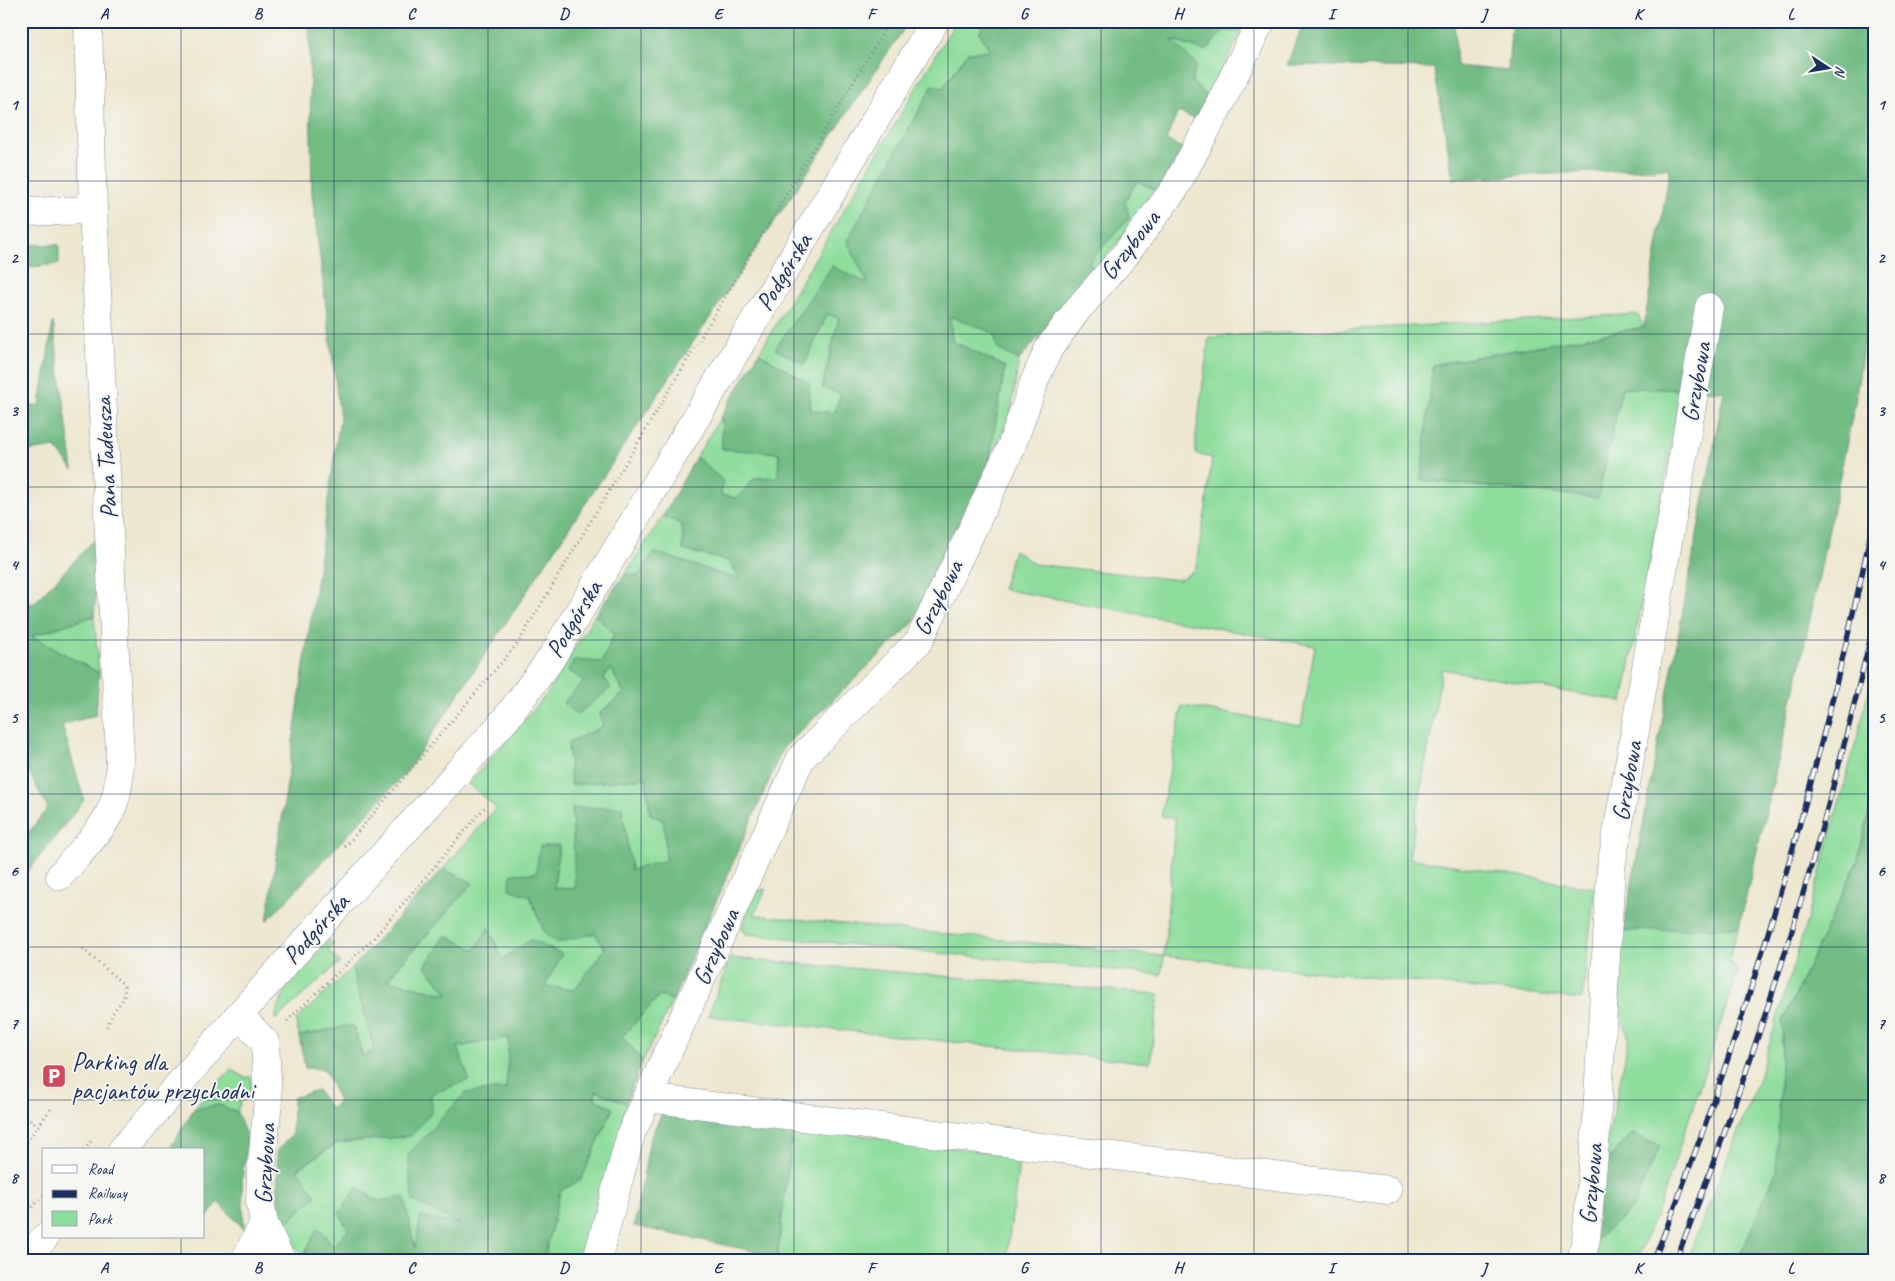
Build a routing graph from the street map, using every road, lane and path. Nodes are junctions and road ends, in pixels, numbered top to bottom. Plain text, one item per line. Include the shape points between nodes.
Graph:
1 (88, 21) edge
2 (890, 21) edge
3 (935, 21) edge
4 (1261, 21) edge
5 (93, 210) junction
6 (21, 212) edge
7 (1709, 307) dead end
8 (485, 807) dead end
9 (344, 848) dead end
10 (60, 876) dead end
11 (83, 949) dead end
12 (239, 1015) junction
13 (107, 1027) dead end
14 (265, 1042) junction
15 (648, 1098) junction
16 (53, 1106) dead end
17 (26, 1117) dead end
18 (38, 1126) junction
19 (92, 1141) dead end
20 (86, 1148) edge
21 (124, 1148) edge
22 (21, 1150) edge
23 (1388, 1190) dead end
24 (42, 1197) edge
25 (28, 1210) dead end
26 (264, 1223) junction
27 (44, 1238) edge
28 (25, 1260) edge
29 (245, 1260) edge
30 (280, 1260) edge
31 (597, 1260) edge
32 (1581, 1260) edge

1 - 5 street, Pana Tadeusza
2 - 9 path via 518,643
3 - 12 street, Podgórska via 550,660 505,720
4 - 15 street, Grzybowa via 1175,188 1049,348 1034,380 1010,450 919,641 801,758
5 - 6 street
5 - 10 street, Pana Tadeusza via 120,772 108,818
7 - 32 street, Grzybowa via 1612,868 1596,1132 1586,1239
8 - 14 path via 373,939
11 - 13 path via 124,985 123,1001 113,1012
12 - 14 street
12 - 21 street, Podgórska
14 - 26 street, Grzybowa via 268,1100 260,1202
15 - 23 street
15 - 31 street, Grzybowa via 631,1134
16 - 18 path
17 - 18 path
18 - 22 path
19 - 20 path
24 - 25 path
26 - 29 street
26 - 30 street, Grzybowa
27 - 28 street

